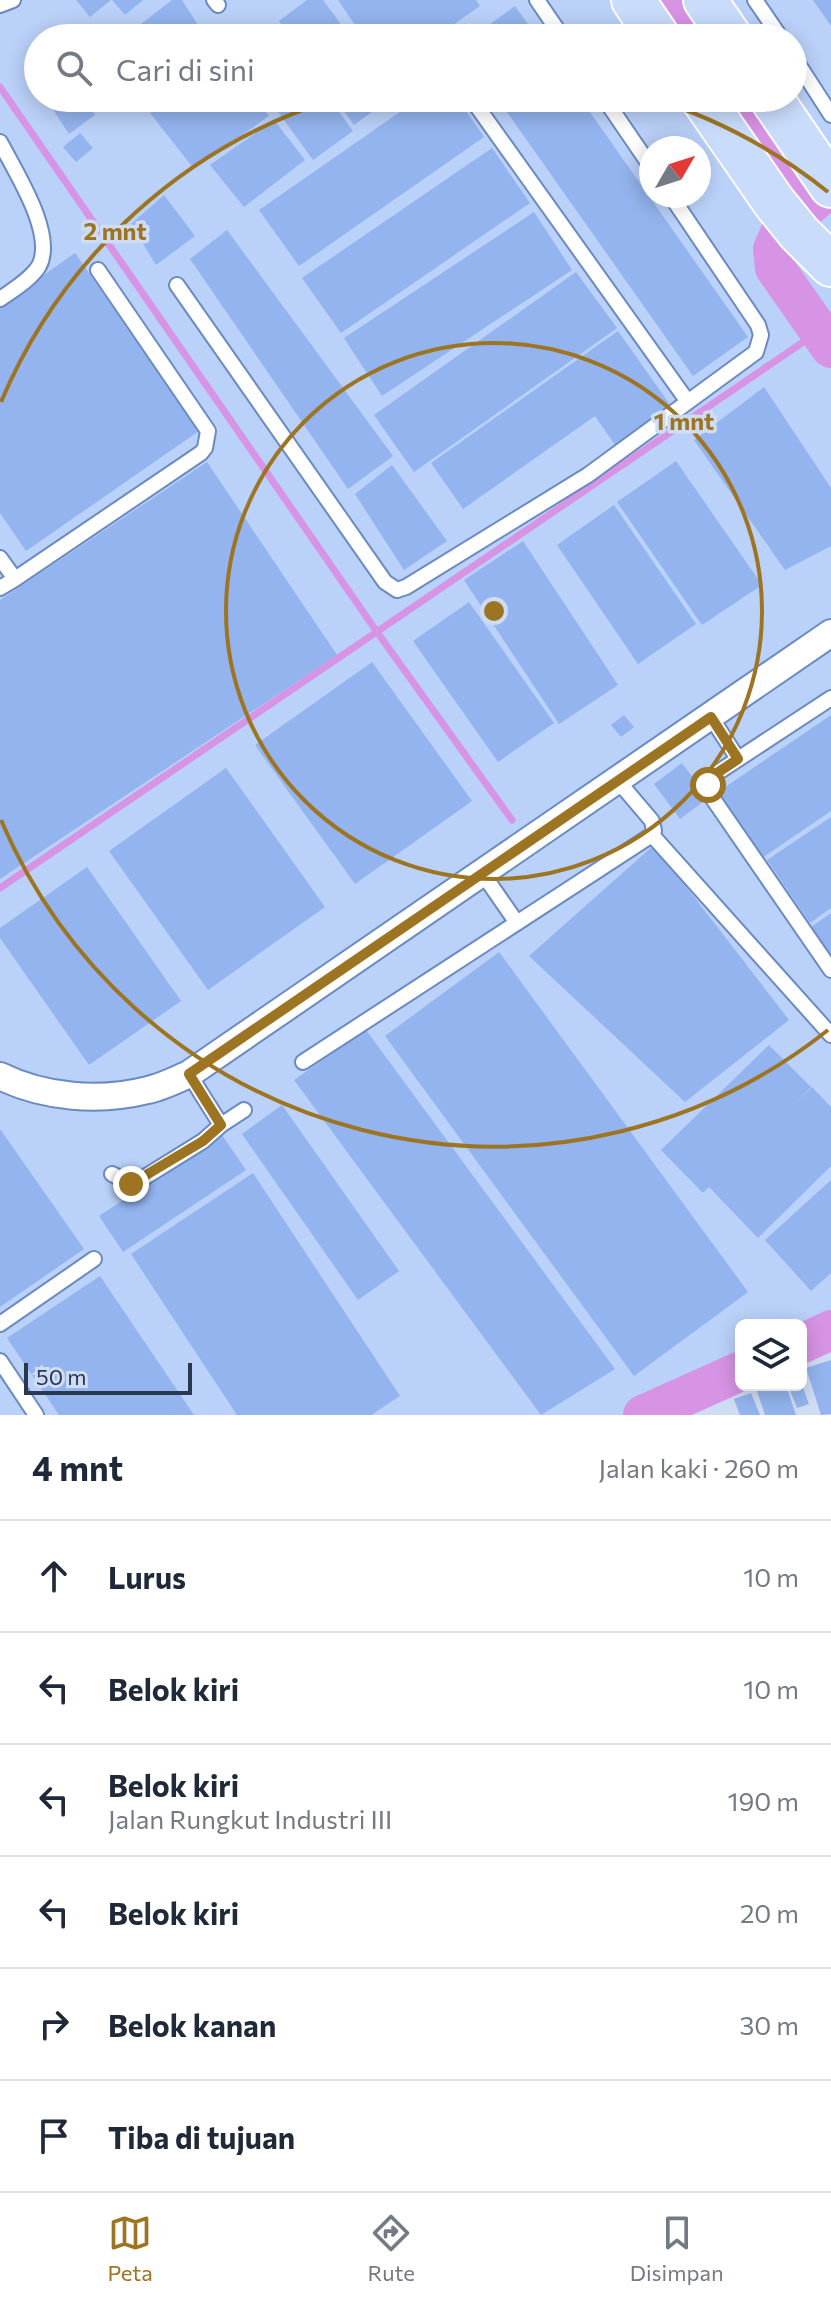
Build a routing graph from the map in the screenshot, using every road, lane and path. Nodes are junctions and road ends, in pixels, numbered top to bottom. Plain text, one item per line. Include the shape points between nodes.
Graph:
1 (13, 0) edge
2 (537, 0) edge
3 (633, 0) edge
4 (705, 0) edge
5 (755, 0) edge
6 (0, 5) edge
7 (553, 24) edge
8 (649, 24) edge
9 (721, 24) edge
10 (771, 24) edge
11 (807, 81) edge
12 (481, 112) edge
13 (614, 112) edge
14 (712, 112) edge
15 (781, 112) edge
16 (831, 115) edge
17 (0, 142) edge
18 (639, 149) edge
19 (831, 186) edge
20 (679, 208) edge
21 (830, 263) edge
22 (98, 270) dead end
23 (177, 285) dead end
24 (0, 299) edge
25 (688, 402) junction
26 (0, 558) edge
27 (15, 579) junction
28 (0, 588) edge
29 (831, 633) edge
30 (831, 698) edge
31 (711, 717) junction
32 (738, 759) junction
33 (618, 781) junction
34 (652, 835) junction
35 (483, 874) junction
36 (517, 923) junction
37 (831, 970) edge
38 (831, 1035) edge
39 (303, 1062) dead end
40 (189, 1074) junction
41 (0, 1076) edge
42 (244, 1110) dead end
43 (221, 1125) junction
44 (112, 1174) dead end
45 (94, 1259) dead end
46 (0, 1324) edge
47 (0, 1361) edge
48 (28, 1412) edge

1 - 6 lane
2 - 7 lane
3 - 8 main road
4 - 9 main road
5 - 10 lane
11 - 16 lane
12 - 25 lane
13 - 18 lane
14 - 21 main road via 787,218
15 - 19 main road
17 - 24 lane via 34,209 45,251 37,269
20 - 25 lane via 761,335 756,352
22 - 27 lane via 208,431 208,440 201,453
23 - 25 lane via 394,589 406,587 588,475
26 - 27 lane
27 - 28 lane
29 - 31 street
30 - 32 lane
31 - 32 lane
31 - 33 street
32 - 37 lane via 714,775 709,793
33 - 34 lane via 652,821
33 - 35 street
34 - 36 lane
34 - 38 lane
35 - 36 lane
35 - 40 street
36 - 39 lane
40 - 41 street via 152,1090 85,1096 48,1092
40 - 43 lane
42 - 43 lane
43 - 44 lane via 137,1182
45 - 46 lane
47 - 48 lane

